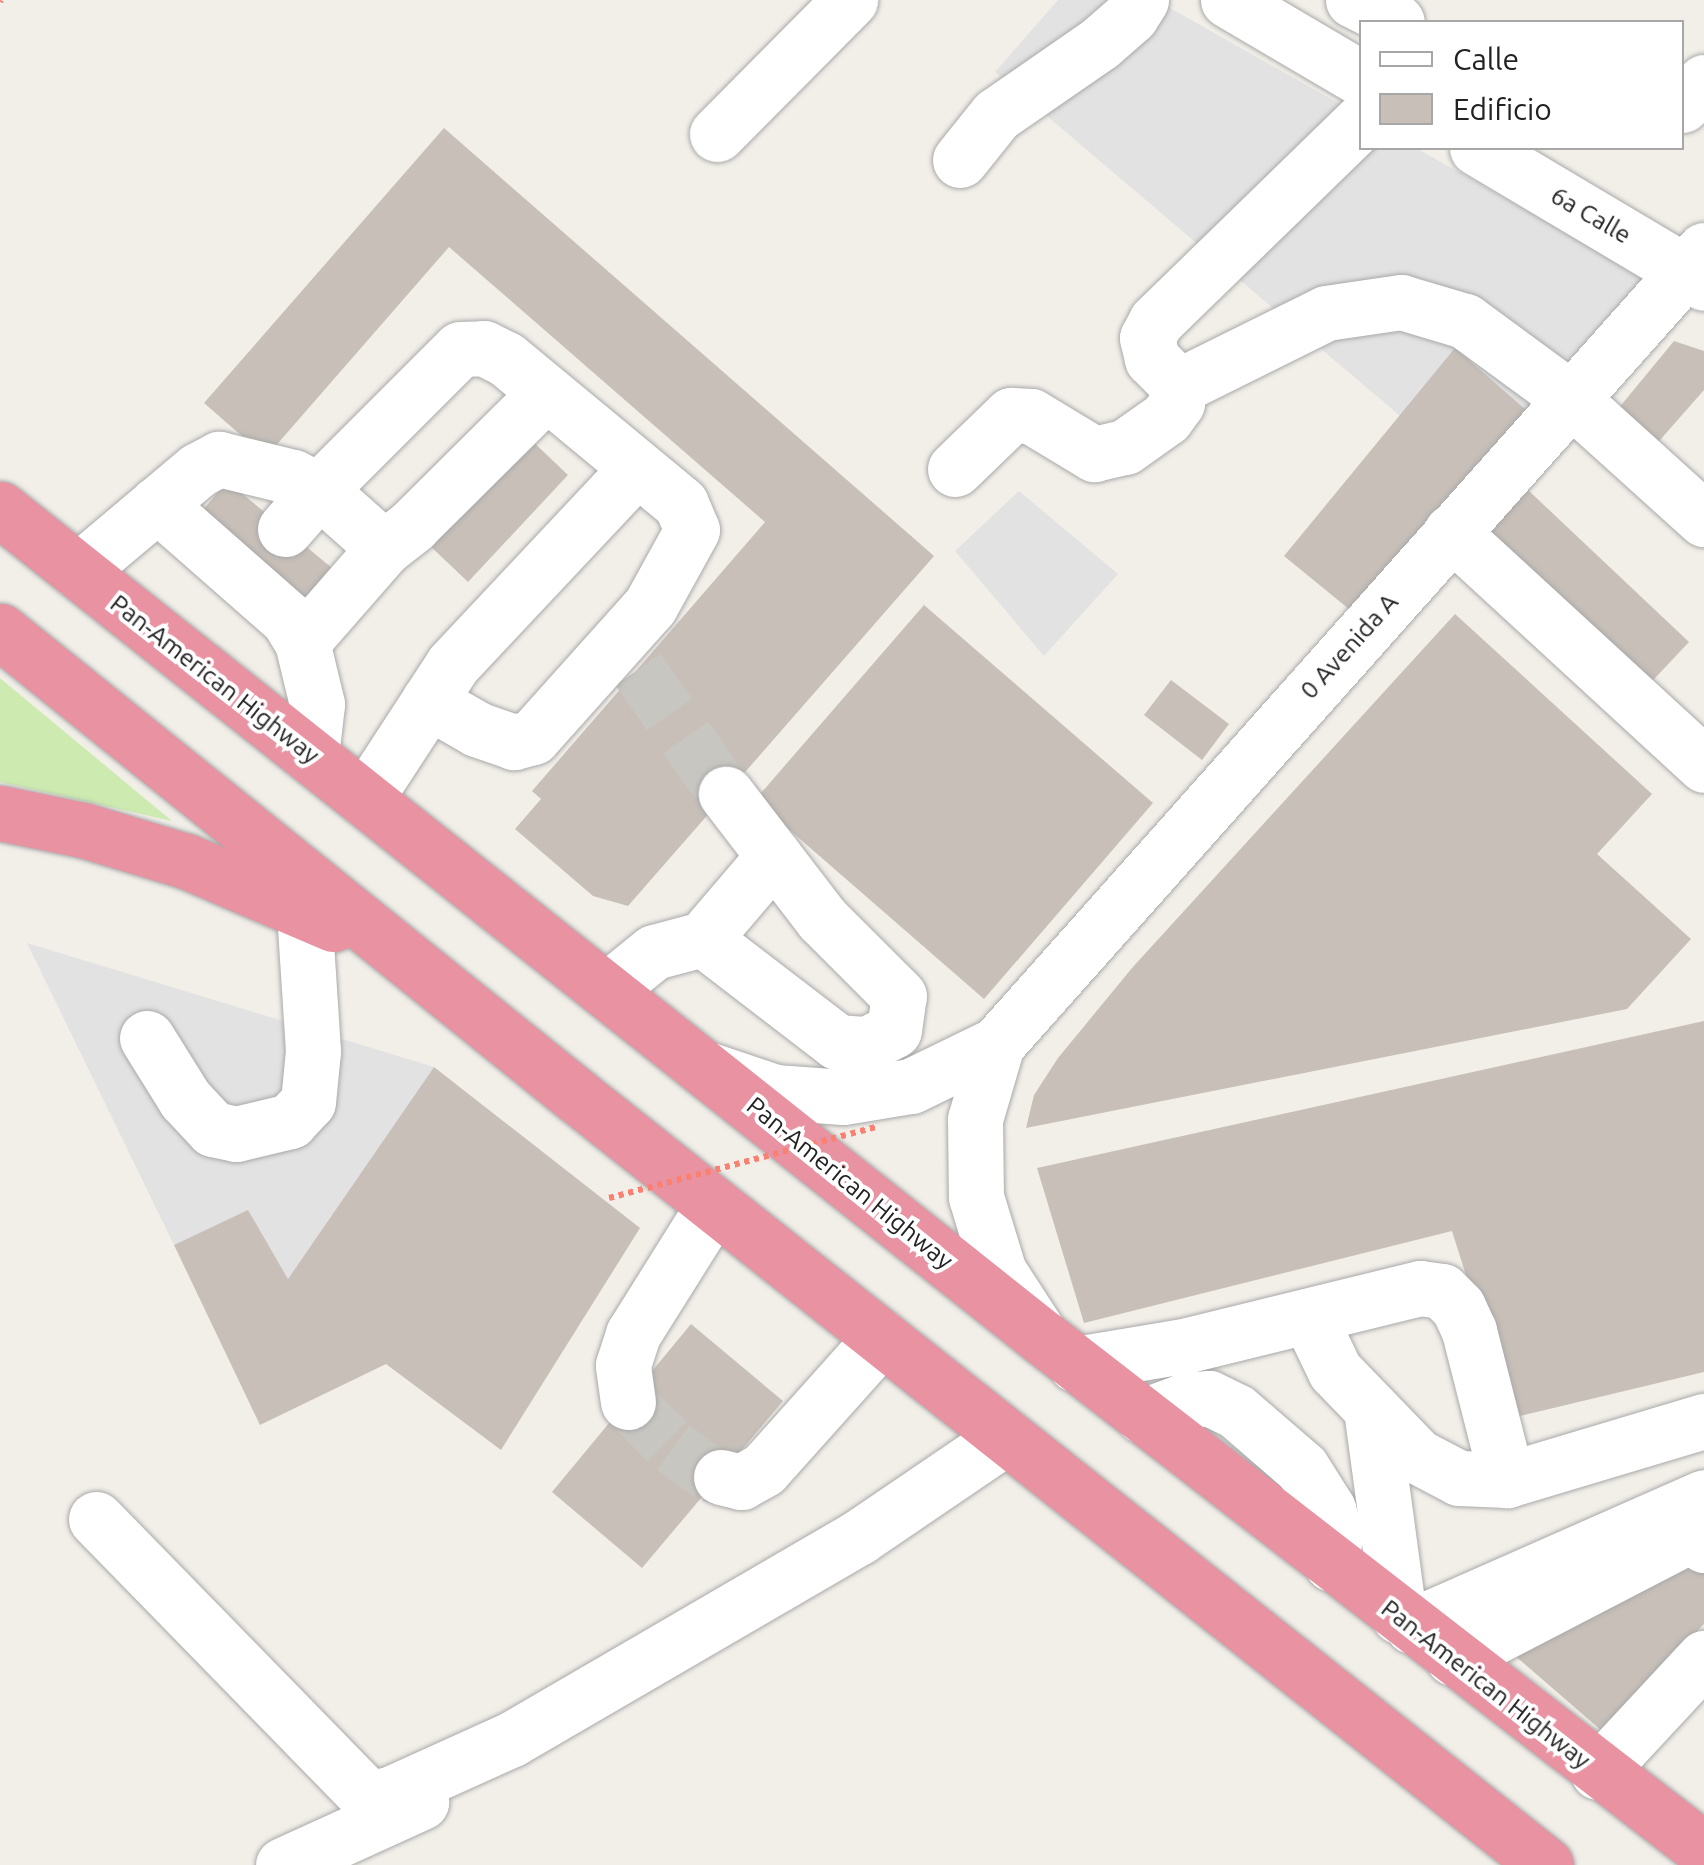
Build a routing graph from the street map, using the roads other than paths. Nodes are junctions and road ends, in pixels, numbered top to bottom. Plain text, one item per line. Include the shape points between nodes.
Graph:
1 (850, 0) edge
2 (1140, 0) edge
3 (1228, 0) edge
4 (1354, 0) edge
5 (1394, 20) edge
6 (1359, 77) edge
7 (1704, 82) edge
8 (1684, 103) edge
9 (1359, 124) edge
10 (717, 134) dead end
11 (1481, 150) edge
12 (960, 160) dead end
13 (1698, 267) edge
14 (1180, 386) junction
15 (546, 393) junction
16 (1570, 398) junction
17 (955, 469) dead end
18 (635, 470) junction
19 (157, 504) junction
20 (0, 509) edge
21 (302, 509) junction
22 (1704, 519) edge
23 (1451, 532) junction
24 (384, 548) junction
25 (78, 571) junction
26 (0, 631) edge
27 (302, 642) junction
28 (428, 701) junction
29 (311, 756) junction
30 (1704, 765) edge
31 (726, 794) tunnel mouth
32 (366, 799) junction
33 (0, 814) edge
34 (774, 856) junction
35 (304, 912) junction
36 (703, 940) junction
37 (392, 948) junction
38 (607, 990) junction
39 (147, 1038) dead end
40 (997, 1044) junction
41 (710, 1070) junction
42 (714, 1206) junction
43 (1310, 1317) junction
44 (880, 1338) junction
45 (1058, 1350) junction
46 (628, 1402) tunnel mouth
47 (1371, 1409) junction
48 (1704, 1421) edge
49 (1016, 1445) junction
50 (721, 1476) tunnel mouth
51 (1507, 1480) junction
52 (1704, 1498) edge
53 (96, 1519) dead end
54 (1704, 1545) edge
55 (1421, 1633) junction
56 (1704, 1658) edge
57 (1598, 1772) junction
58 (1700, 1842) edge
59 (283, 1865) edge
60 (1546, 1865) edge

1 - 10 street
2 - 12 street via 1100,44 996,115
3 - 6 street
4 - 5 street
7 - 8 street
9 - 14 street via 1156,321 1147,338 1152,359
11 - 13 street, 6a Calle
13 - 16 street, 0 Avenida A
14 - 16 street via 1326,313 1401,302 1465,322
14 - 17 street via 1166,418 1125,448 1094,454 1031,416 1011,415
15 - 18 street
15 - 21 street via 506,359 484,348 460,349
15 - 24 street
16 - 22 street
16 - 23 street, 0 Avenida A
18 - 28 street via 452,664
18 - 28 street via 681,504 692,530 628,655 533,736 514,742
19 - 21 street via 218,459 293,478
19 - 25 street
19 - 27 street via 244,572
20 - 25 highway, Pan-American Highway
21 - 24 street
23 - 30 street
23 - 40 street, 0 Avenida A
24 - 27 street
25 - 29 highway, Pan-American Highway
26 - 37 highway
27 - 29 street via 317,704
28 - 32 street
29 - 32 highway, Pan-American Highway
31 - 34 street
32 - 38 highway, Pan-American Highway
33 - 35 highway via 186,861
34 - 36 street
34 - 36 street via 822,919 899,996 894,1030 866,1044 837,1042
35 - 37 highway
35 - 39 street via 314,1051 308,1102 290,1121 236,1134 214,1129 185,1099
36 - 38 street via 654,952
37 - 42 highway
38 - 41 highway, Pan-American Highway
40 - 41 street, 0 Avenida A via 911,1086 843,1096 775,1092
40 - 45 street, 0 Avenida A via 975,1119 976,1197 999,1272
41 - 45 highway, Pan-American Highway
42 - 44 highway
42 - 46 street via 633,1334 623,1365
43 - 45 street via 1188,1345
43 - 47 street via 1335,1371
43 - 51 street via 1420,1288 1442,1291 1469,1332
44 - 49 highway
44 - 50 street via 764,1469 742,1482
45 - 55 highway, Pan-American Highway
47 - 51 street via 1417,1456 1459,1478
47 - 55 street
48 - 51 street
49 - 53 street via 512,1739 368,1798
49 - 59 street via 932,1515 610,1705 449,1790
49 - 60 highway
52 - 55 street
54 - 55 street via 1683,1539
55 - 57 highway, Pan-American Highway
56 - 57 street
57 - 58 highway, Pan-American Highway

